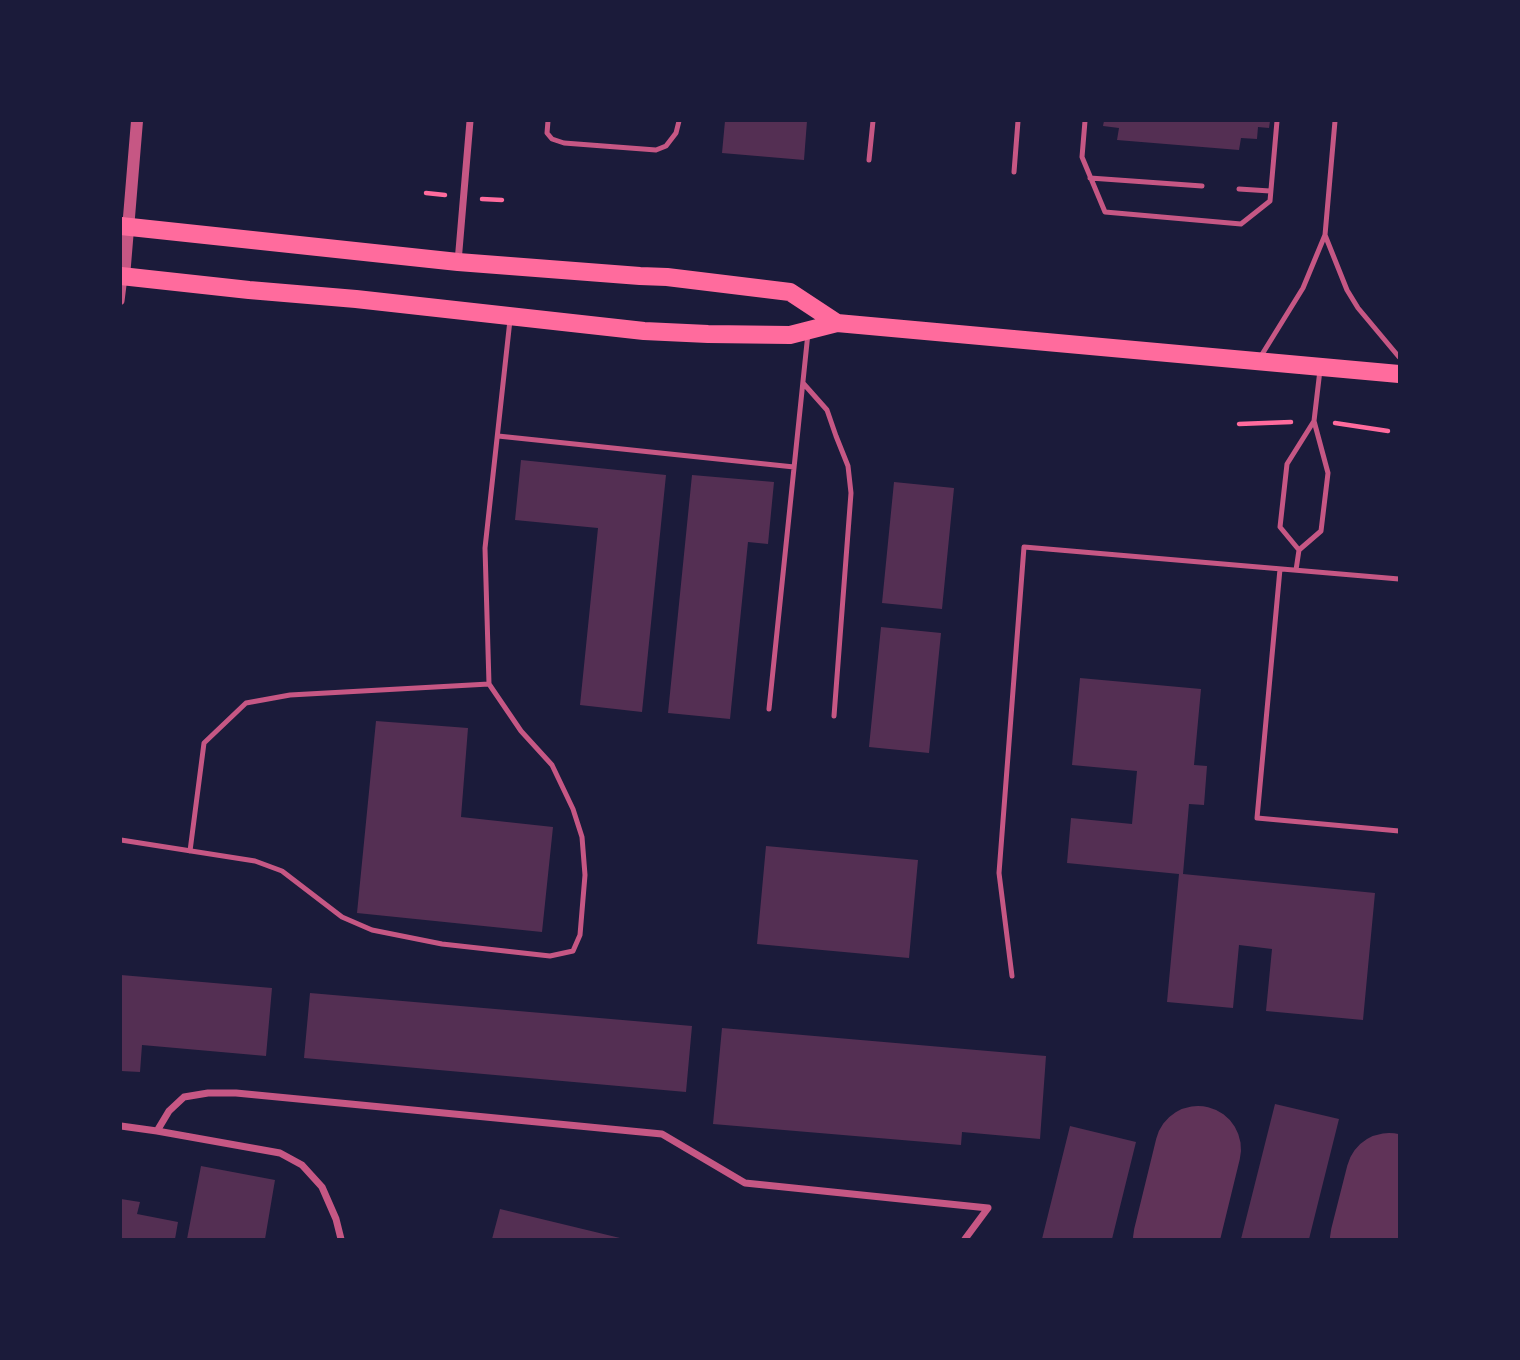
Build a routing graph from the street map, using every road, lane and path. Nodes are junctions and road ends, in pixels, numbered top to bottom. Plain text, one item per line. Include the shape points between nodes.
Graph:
1 (137, 121) edge
2 (470, 121) edge
3 (548, 121) edge
4 (680, 121) edge
5 (873, 121) edge
6 (1018, 121) edge
7 (1085, 121) edge
8 (1277, 121) edge
9 (1335, 121) edge
10 (869, 160) dead end
11 (1014, 173) dead end
12 (1090, 178) junction
13 (1202, 186) dead end
14 (1239, 189) dead end
15 (1270, 191) junction
16 (125, 226) edge
17 (1325, 235) junction
18 (458, 262) junction
19 (122, 276) edge
20 (121, 301) edge
21 (510, 317) junction
22 (837, 323) junction
23 (809, 330) junction
24 (1399, 357) edge
25 (1258, 361) junction
26 (1320, 366) junction
27 (1399, 374) edge
28 (803, 383) junction
29 (1314, 421) junction
30 (498, 436) junction
31 (794, 467) junction
32 (1298, 550) junction
33 (1280, 569) junction
34 (1296, 570) junction
35 (1399, 579) edge
36 (489, 684) junction
37 (769, 709) dead end
38 (834, 716) dead end
39 (1399, 831) edge
40 (121, 840) edge
41 (190, 851) junction
42 (1012, 976) dead end
43 (121, 1126) edge
44 (157, 1131) junction
45 (341, 1239) edge
46 (965, 1239) edge

1 - 16 street
2 - 18 street
3 - 4 lane via 547,133 564,143 656,150 666,146
5 - 10 lane
6 - 11 lane
7 - 12 lane via 1082,158
8 - 15 lane
9 - 17 lane
12 - 13 lane
12 - 15 lane via 1105,212 1241,224 1269,201
14 - 15 lane
16 - 18 main road
16 - 19 street
17 - 24 lane via 1357,308
17 - 25 lane via 1299,295
18 - 22 main road via 667,277 790,292
19 - 20 street
19 - 21 main road
21 - 23 main road via 708,334 790,335
21 - 30 lane
22 - 23 main road
22 - 25 main road
23 - 28 lane
25 - 26 main road
26 - 27 main road
26 - 29 lane
28 - 31 lane
28 - 38 lane via 827,410 848,466 851,494
29 - 32 lane via 1328,473 1321,531
29 - 32 lane via 1287,464 1280,527
30 - 31 lane
30 - 36 lane via 485,548
31 - 37 lane
32 - 34 lane
33 - 34 lane
33 - 39 lane via 1257,818
33 - 42 lane via 1024,547 999,873
34 - 35 lane
36 - 41 lane via 290,695 246,704 204,743
36 - 41 lane via 521,731 552,765 582,837 585,876 580,935 573,951 550,956 442,944 372,930 342,917 282,872 256,861
40 - 41 lane
43 - 44 street
44 - 45 street via 280,1153 302,1165 322,1187
44 - 46 street via 184,1097 208,1093 662,1134 745,1182 988,1208

